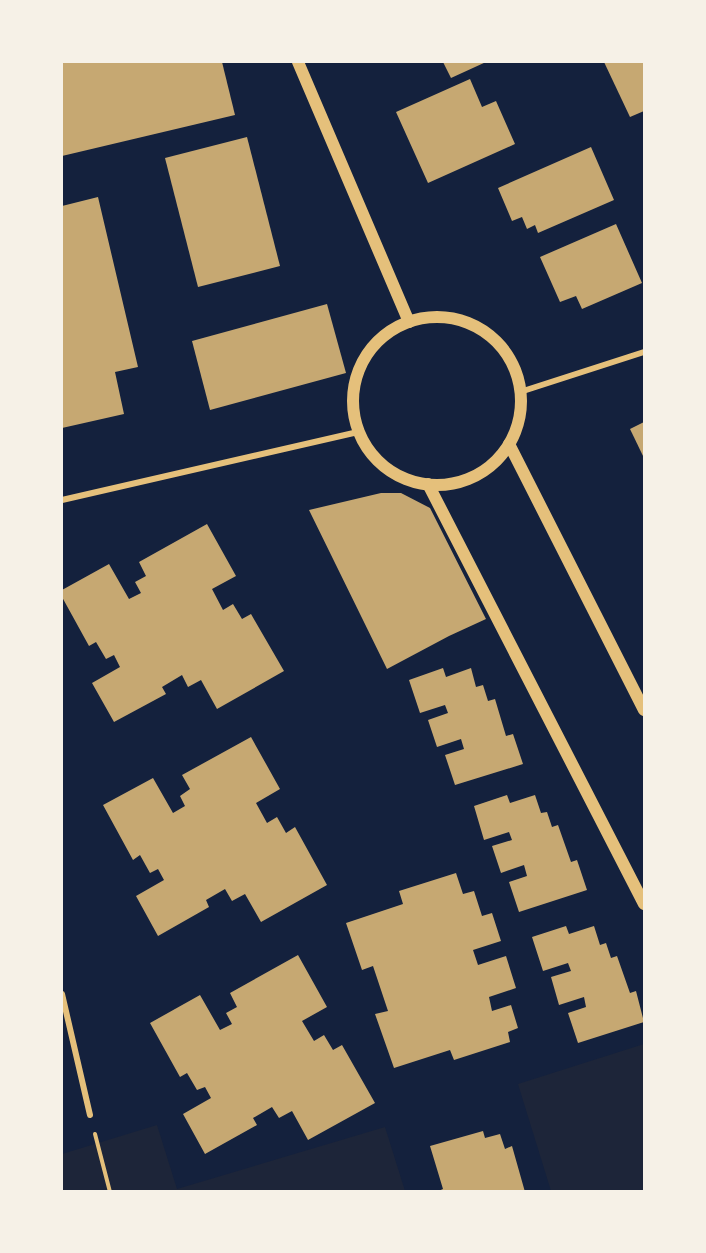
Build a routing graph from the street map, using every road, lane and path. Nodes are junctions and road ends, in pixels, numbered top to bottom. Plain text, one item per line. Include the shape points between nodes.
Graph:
1 (298, 62) edge
2 (409, 322) junction
3 (645, 352) edge
4 (520, 392) junction
5 (358, 432) junction
6 (509, 444) junction
7 (428, 484) junction
8 (62, 500) edge
9 (645, 710) edge
10 (645, 904) edge
11 (62, 994) edge
12 (90, 1115) joint
13 (110, 1191) edge

1 - 2 main road
2 - 4 main road via 447,316 474,325 497,342 513,366
2 - 5 main road via 391,329 370,349 356,375 353,403
3 - 4 street
4 - 6 main road via 519,419
5 - 7 main road via 372,455 393,472
5 - 8 street
6 - 7 main road via 493,464 470,479
6 - 9 main road
7 - 10 main road
11 - 12 street
12 - 13 path

